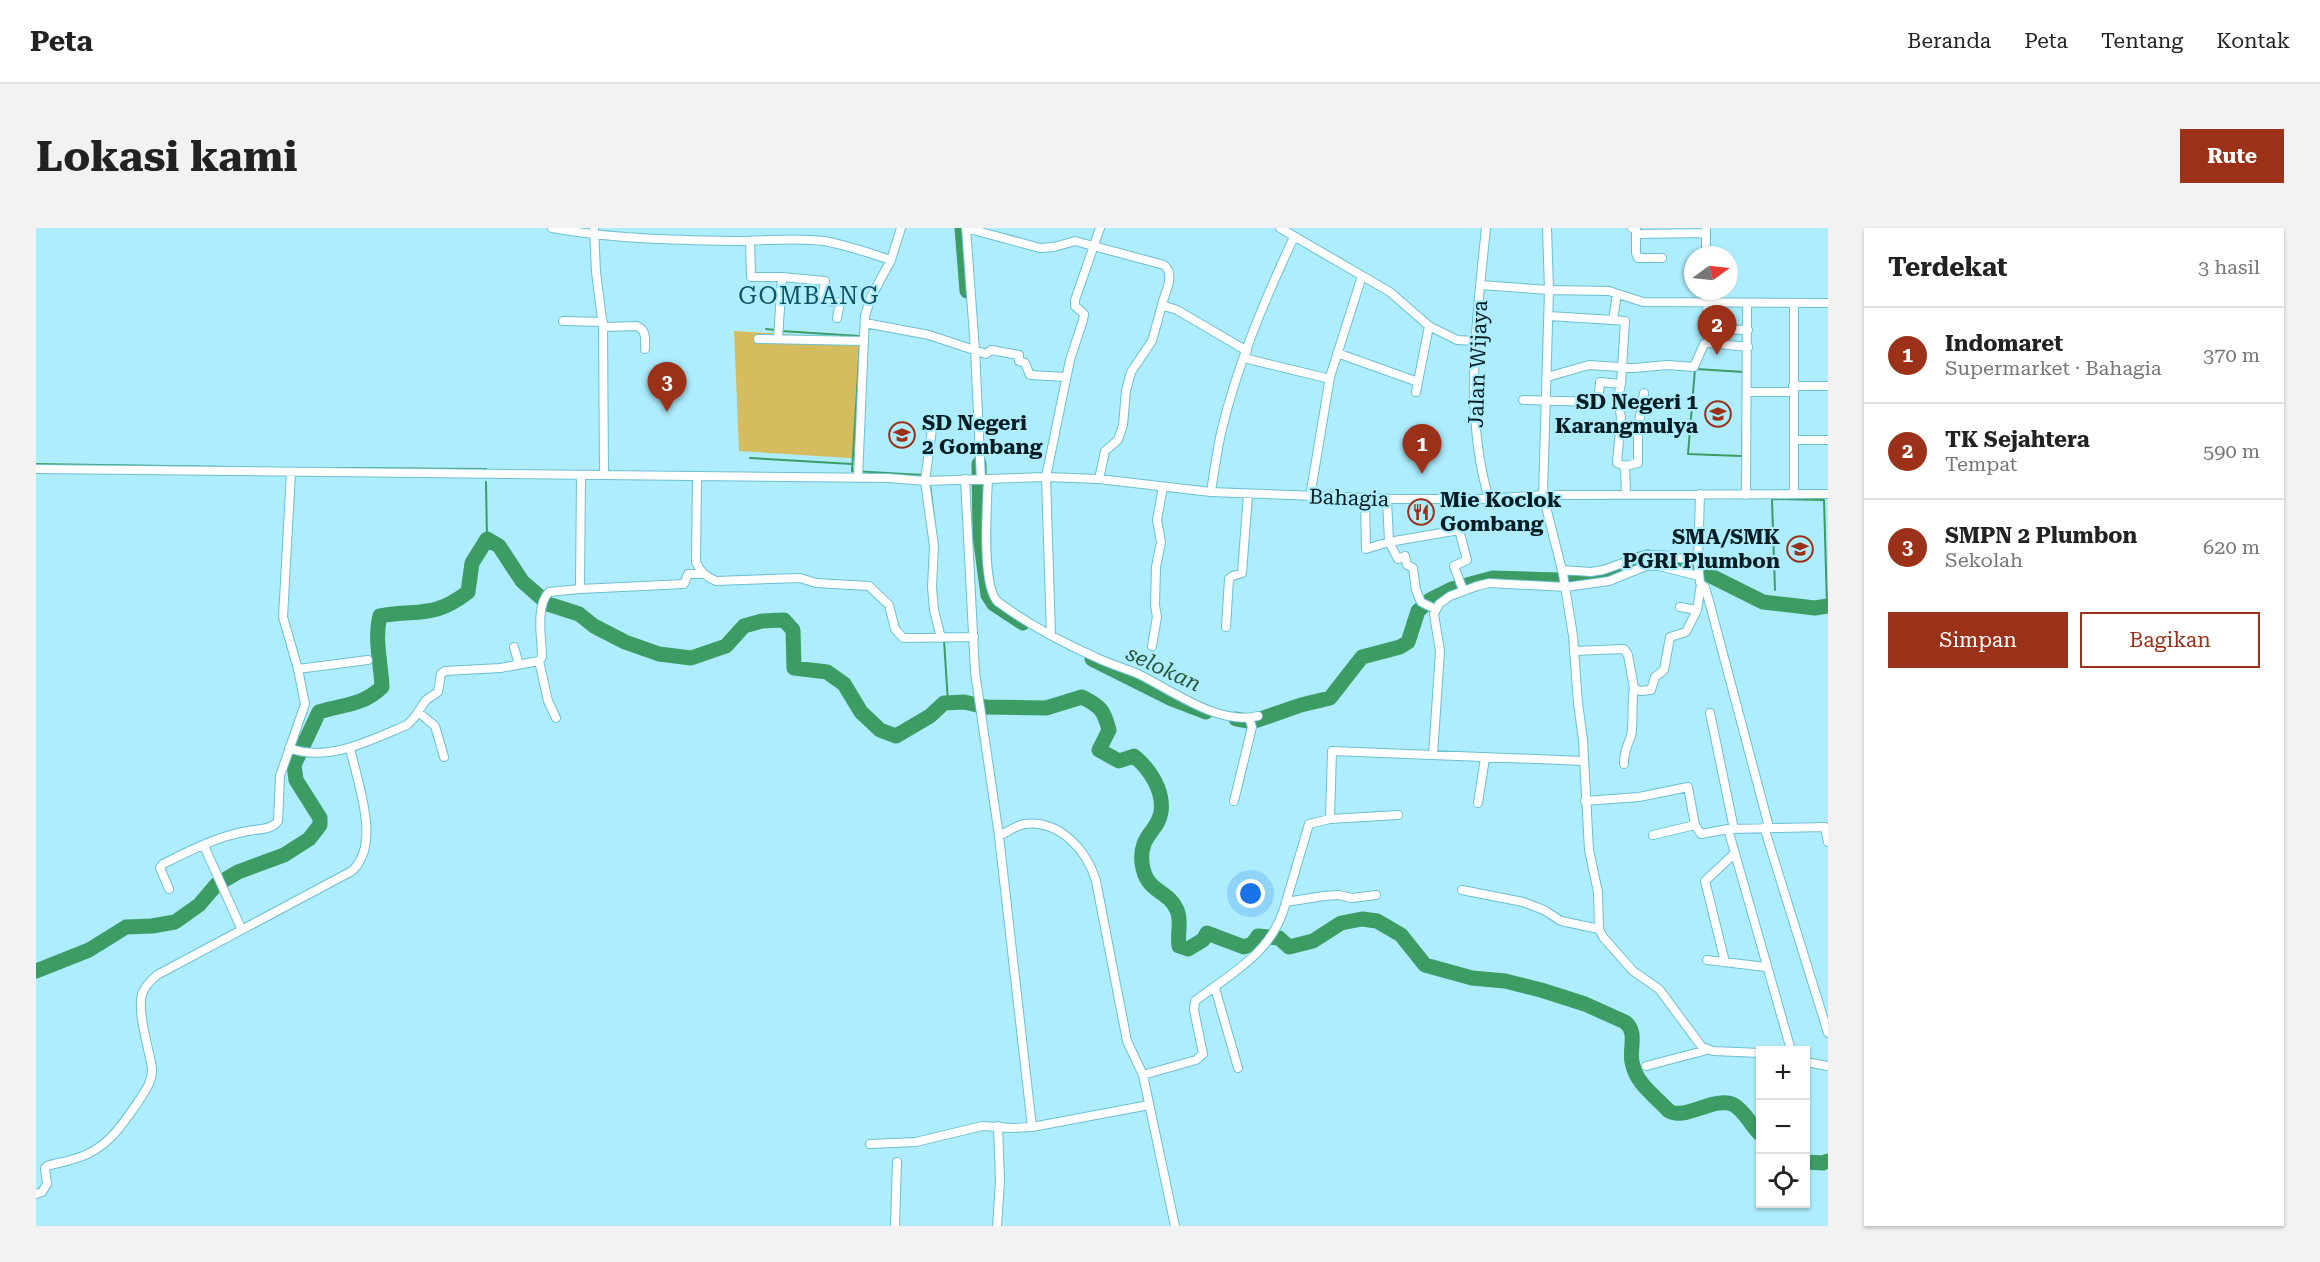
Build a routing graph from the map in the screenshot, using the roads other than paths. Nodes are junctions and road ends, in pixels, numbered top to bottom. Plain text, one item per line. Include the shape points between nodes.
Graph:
1 (552, 228) edge
2 (901, 228) edge
3 (966, 228) edge
4 (1100, 228) edge
5 (1280, 228) edge
6 (1486, 228) edge
7 (1547, 228) edge
8 (1706, 230) edge
9 (1634, 231) edge
10 (594, 232) edge
11 (1291, 233) edge
12 (750, 241) junction
13 (1094, 246) junction
14 (1706, 246) edge
15 (1662, 258) dead end
16 (891, 260) junction
17 (1362, 276) junction
18 (782, 277) junction
19 (1480, 285) junction
20 (1549, 290) junction
21 (1617, 294) junction
22 (1707, 300) edge
23 (1748, 303) junction
24 (1794, 303) junction
25 (1828, 303) edge
26 (1707, 304) junction
27 (1162, 305) junction
28 (1549, 316) junction
29 (837, 318) dead end
30 (1613, 320) junction
31 (563, 321) dead end
32 (866, 323) junction
33 (603, 325) junction
34 (1429, 326) junction
35 (1708, 329) junction
36 (1744, 330) junction
37 (778, 338) junction
38 (758, 339) dead end
39 (864, 341) junction
40 (1476, 341) junction
41 (1708, 343) junction
42 (1745, 346) junction
43 (645, 349) dead end
44 (974, 350) junction
45 (1337, 353) junction
46 (1245, 354) junction
47 (1622, 367) junction
48 (1547, 376) junction
49 (1066, 377) junction
50 (1330, 379) junction
51 (1418, 382) junction
52 (1621, 384) junction
53 (1828, 386) edge
54 (1793, 389) junction
55 (1416, 392) dead end
56 (1747, 392) junction
57 (1644, 393) dead end
58 (1523, 400) dead end
59 (1546, 402) junction
60 (932, 429) dead end
61 (1794, 440) junction
62 (1828, 440) edge
63 (1625, 466) junction
64 (36, 469) edge
65 (291, 472) junction
66 (581, 475) junction
67 (604, 475) junction
68 (697, 476) junction
69 (858, 477) junction
70 (1046, 477) junction
71 (965, 479) junction
72 (981, 479) junction
73 (1099, 479) junction
74 (925, 480) junction
75 (1162, 487) junction
76 (1211, 492) junction
77 (1248, 494) junction
78 (1626, 494) junction
79 (1700, 494) junction
80 (1794, 494) junction
81 (1828, 494) edge
82 (1543, 495) junction
83 (1746, 495) junction
84 (1311, 497) junction
85 (1365, 499) junction
86 (1387, 499) junction
87 (1489, 499) junction
88 (1389, 542) junction
89 (1563, 572) junction
90 (703, 574) junction
91 (1700, 575) junction
92 (1565, 585) junction
93 (1462, 588) junction
94 (580, 590) junction
95 (1680, 607) dead end
96 (1435, 609) junction
97 (1697, 610) junction
98 (1226, 627) dead end
99 (1051, 635) junction
100 (974, 637) junction
101 (944, 638) junction
102 (1152, 646) dead end
103 (514, 647) dead end
104 (1574, 651) junction
105 (368, 660) dead end
106 (539, 661) junction
107 (519, 665) junction
108 (298, 669) junction
109 (1634, 688) junction
110 (418, 712) junction
111 (1710, 713) dead end
112 (556, 718) dead end
113 (350, 748) junction
114 (298, 751) junction
115 (1433, 755) junction
116 (444, 757) dead end
117 (1485, 758) junction
118 (1584, 761) junction
119 (1624, 764) dead end
120 (1234, 801) dead end
121 (1585, 801) junction
122 (1478, 803) dead end
123 (1398, 814) dead end
124 (1330, 819) junction
125 (1695, 825) junction
126 (1767, 827) junction
127 (1731, 829) junction
128 (1653, 835) dead end
129 (999, 836) junction
130 (1828, 842) edge
131 (204, 846) junction
132 (1734, 854) junction
133 (169, 889) dead end
134 (1461, 890) dead end
135 (1376, 895) dead end
136 (1286, 902) junction
137 (241, 928) junction
138 (1599, 929) junction
139 (1707, 960) dead end
140 (1725, 962) junction
141 (1766, 967) junction
142 (1215, 988) junction
143 (1828, 1033) edge
144 (1790, 1046) edge
145 (1707, 1050) junction
146 (1756, 1053) edge
147 (1810, 1063) edge
148 (1646, 1066) dead end
149 (1828, 1066) edge
150 (1238, 1068) dead end
151 (1143, 1075) junction
152 (1149, 1105) junction
153 (998, 1126) junction
154 (1032, 1127) junction
155 (870, 1144) dead end
156 (897, 1162) dead end
157 (36, 1194) edge
158 (895, 1226) edge
159 (997, 1226) edge
160 (1174, 1226) edge

1 - 10 street
2 - 16 street
3 - 13 street via 1040,248 1075,241
3 - 44 street
4 - 13 street
5 - 11 street
6 - 19 street, Jalan Wijaya
7 - 20 street
8 - 9 street
8 - 14 street
9 - 15 street via 1638,258
10 - 12 street
10 - 33 street
11 - 17 street
11 - 46 street
12 - 16 street via 824,241
12 - 18 street via 751,277
13 - 27 street via 1167,267 1170,275
13 - 49 street via 1075,303 1084,317
16 - 32 street via 872,297
17 - 34 street via 1390,292
17 - 45 street
18 - 29 street via 825,281 822,300 840,303
18 - 37 street
19 - 20 street
19 - 40 street, Jalan Wijaya
20 - 21 street
20 - 28 street
21 - 26 street via 1643,302
21 - 30 street
22 - 26 street
23 - 24 street
23 - 26 street
23 - 36 street
24 - 25 street
24 - 54 street
26 - 35 street
27 - 46 street via 1177,310
27 - 73 street via 1152,341 1131,372 1123,425 1117,442 1105,451
28 - 30 street
28 - 48 street
30 - 47 street via 1625,321
31 - 33 street
32 - 39 street
32 - 44 street via 929,335
33 - 43 street via 642,328
33 - 67 street
34 - 40 street via 1457,340
34 - 51 street
35 - 36 street
35 - 41 street
36 - 42 street
37 - 38 street
37 - 39 street
39 - 69 street
40 - 87 street, Jalan Wijaya via 1476,433
41 - 42 street
41 - 47 street via 1694,367
42 - 56 street
44 - 49 street via 1019,355 1030,375
44 - 72 street
45 - 50 street
45 - 51 street
46 - 50 street
46 - 76 street via 1221,433
47 - 48 street via 1589,365
47 - 52 street
48 - 59 street
49 - 70 street
50 - 84 street
51 - 55 street
52 - 59 street via 1600,382 1598,402
52 - 63 street via 1617,463
53 - 54 street
54 - 56 street
54 - 61 street
56 - 83 street
57 - 63 street via 1638,463
58 - 59 street
59 - 82 street
60 - 74 street
61 - 62 street
61 - 80 street
63 - 78 street
64 - 65 street, Bahagia
65 - 66 street, Bahagia
65 - 108 street via 283,617
66 - 67 street, Bahagia
66 - 94 street
67 - 68 street, Bahagia
68 - 69 street, Bahagia
68 - 90 street via 696,562
69 - 74 street, Bahagia
70 - 72 street, Bahagia
70 - 73 street, Bahagia
70 - 99 street
71 - 72 street, Bahagia
71 - 74 street, Bahagia
71 - 100 street
72 - 99 street via 991,593 1008,610
73 - 75 street, Bahagia
74 - 101 street via 934,546 934,610
75 - 76 street, Bahagia
75 - 102 street via 1157,520 1161,542 1156,567 1157,618
76 - 77 street, Bahagia
77 - 84 street, Bahagia
77 - 98 street via 1242,573 1230,578
78 - 79 street, Bahagia
78 - 82 street, Bahagia
79 - 83 street, Bahagia
79 - 91 street
80 - 81 street, Bahagia
80 - 83 street, Bahagia
82 - 87 street, Bahagia
82 - 89 street
84 - 85 street, Bahagia
85 - 86 street, Bahagia
85 - 88 street via 1366,549
86 - 87 street, Bahagia
86 - 88 street
88 - 93 street via 1459,530 1467,560 1454,566
88 - 96 street via 1398,559 1405,556 1407,565 1413,568 1421,602
89 - 91 street via 1603,570 1646,555 1662,555
89 - 92 street
90 - 94 street via 688,574 684,584
90 - 101 street via 716,581 800,578 816,583 868,586 889,605 895,629 903,638
91 - 92 street via 1646,566 1609,581
91 - 97 street
91 - 126 street
92 - 93 street via 1489,584
92 - 104 street
93 - 96 street
94 - 106 street via 549,592 544,599
95 - 97 street
96 - 115 street via 1440,651
97 - 109 street via 1686,632 1670,637 1664,670 1655,677 1653,689
99 - 120 street via 1195,704 1252,720
100 - 101 street
100 - 129 street via 979,705
103 - 107 street
104 - 109 street via 1624,649
104 - 118 street
105 - 108 street
106 - 107 street
106 - 112 street
107 - 110 street via 445,671 441,674 440,689
108 - 114 street via 305,704
109 - 119 street via 1631,735
110 - 113 street via 407,724
110 - 116 street via 435,726
111 - 127 street
113 - 114 street
113 - 137 street via 368,830 360,863 352,871
114 - 131 street via 280,776 278,824 233,834
115 - 117 street
115 - 124 street via 1332,751
117 - 118 street
117 - 122 street
118 - 121 street
121 - 125 street via 1639,797 1688,787
121 - 138 street via 1598,892
123 - 124 street
124 - 136 street via 1308,825
125 - 127 street via 1701,834
125 - 128 street
126 - 127 street
126 - 130 street via 1825,827
126 - 143 street
127 - 132 street
129 - 151 street via 1024,824 1049,827 1072,842 1088,861 1096,881 1127,1041
129 - 154 street
131 - 133 street via 161,866
131 - 137 street
132 - 140 street via 1705,881
132 - 141 street
134 - 138 street via 1523,902 1561,921
135 - 136 street via 1324,896
136 - 142 street via 1272,937
137 - 157 street via 157,975 145,988 141,1001 152,1068 150,1081 110,1140 75,1159 47,1166 47,1184
138 - 145 street via 1633,971 1659,989 1696,1041
139 - 140 street
140 - 141 street
141 - 144 street
142 - 150 street
142 - 151 street via 1193,1005 1203,1054 1196,1060
145 - 146 street
145 - 148 street
147 - 149 street
151 - 152 street
152 - 154 street
152 - 160 street
153 - 154 street
153 - 155 street via 982,1125 916,1142
153 - 159 street
156 - 158 street

